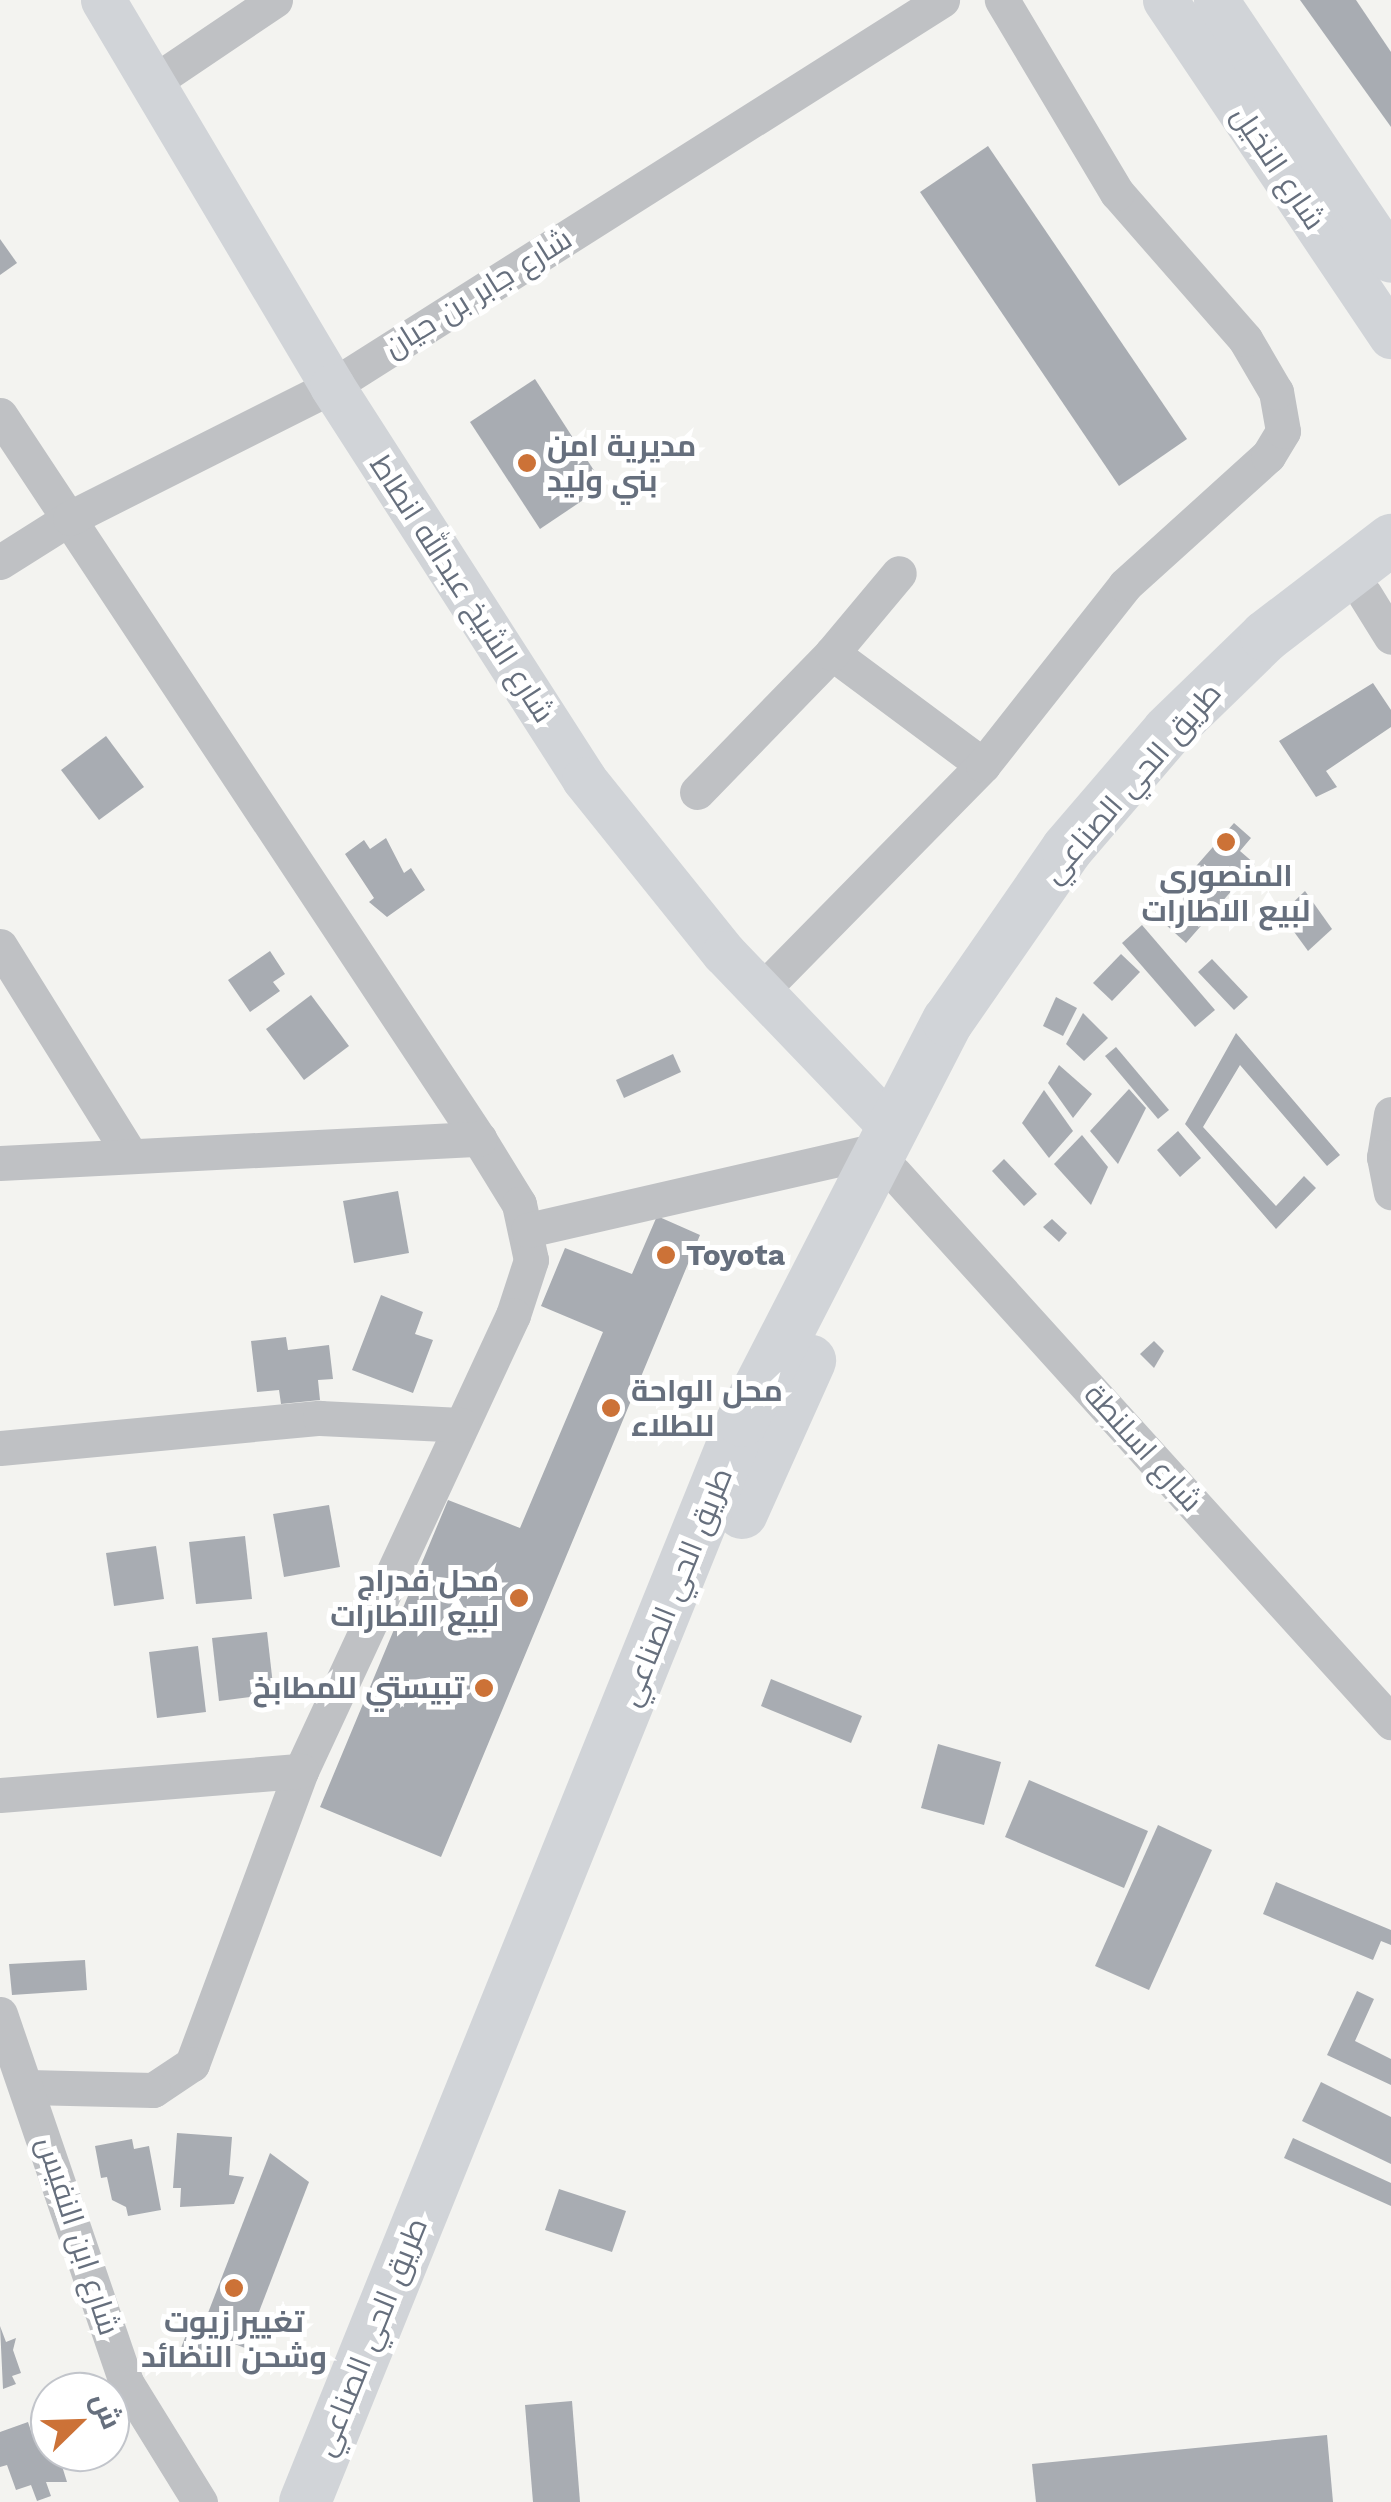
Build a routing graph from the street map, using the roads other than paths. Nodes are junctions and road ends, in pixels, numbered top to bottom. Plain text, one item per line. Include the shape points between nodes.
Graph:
1 (103, 0) edge
2 (275, 0) edge
3 (942, 0) edge
4 (1002, 0) edge
5 (1164, 0) edge
6 (1216, 0) edge
7 (149, 85) junction
8 (1391, 260) edge
9 (1391, 336) edge
10 (332, 386) junction
11 (0, 415) edge
12 (1391, 510) edge
13 (70, 518) junction
14 (0, 562) edge
15 (899, 573) dead end
16 (1380, 581) edge
17 (832, 653) junction
18 (983, 766) junction
19 (696, 792) dead end
20 (0, 946) edge
21 (761, 991) junction
22 (1391, 1114) edge
23 (479, 1139) junction
24 (888, 1150) junction
25 (128, 1152) junction
26 (0, 1163) edge
27 (1391, 1192) edge
28 (528, 1230) junction
29 (460, 1425) junction
30 (0, 1448) edge
31 (1391, 1722) edge
32 (301, 1771) junction
33 (0, 1795) edge
34 (0, 2014) edge
35 (28, 2086) junction
36 (200, 2502) edge
37 (304, 2502) edge
38 (336, 2502) edge

1 - 7 main road, شارع الشيخ عبدالله انطاط
2 - 7 street
3 - 10 street, شارع جابر بن حيان
4 - 18 street via 1117,193 1245,339 1284,418 1280,442 1268,456 1215,497 1125,585
5 - 9 main road, شارع النخيل
6 - 8 main road, شارع النخيل
7 - 10 main road, شارع الشيخ عبدالله انطاط
10 - 13 street, شارع جابر بن حيان
10 - 21 main road, شارع الشيخ عبدالله انطاط via 584,779 649,866
11 - 13 street
12 - 16 highway, طريق الحي الصناعي
13 - 14 street, شارع جابر بن حيان
13 - 23 street
15 - 17 street
16 - 24 highway, طريق الحي الصناعي via 1266,636 1168,731 1066,849 948,1021
17 - 18 street
17 - 19 street
18 - 21 street
20 - 25 street
21 - 24 main road, شارع الشيخ عبدالله انطاط
22 - 27 street via 1384,1157
23 - 25 street
23 - 28 street
24 - 28 street
24 - 31 street, شارع اسلنطة
24 - 37 highway, طريق الحي الصناعي via 742,1421
24 - 38 highway, طريق الحي الصناعي
25 - 26 street
28 - 29 street via 531,1260 513,1315
29 - 30 street via 320,1418
29 - 32 street
32 - 33 street
32 - 35 street via 192,2064 153,2090
34 - 35 street, شارع ابن النفيس
35 - 36 street, شارع ابن النفيس via 127,2384

